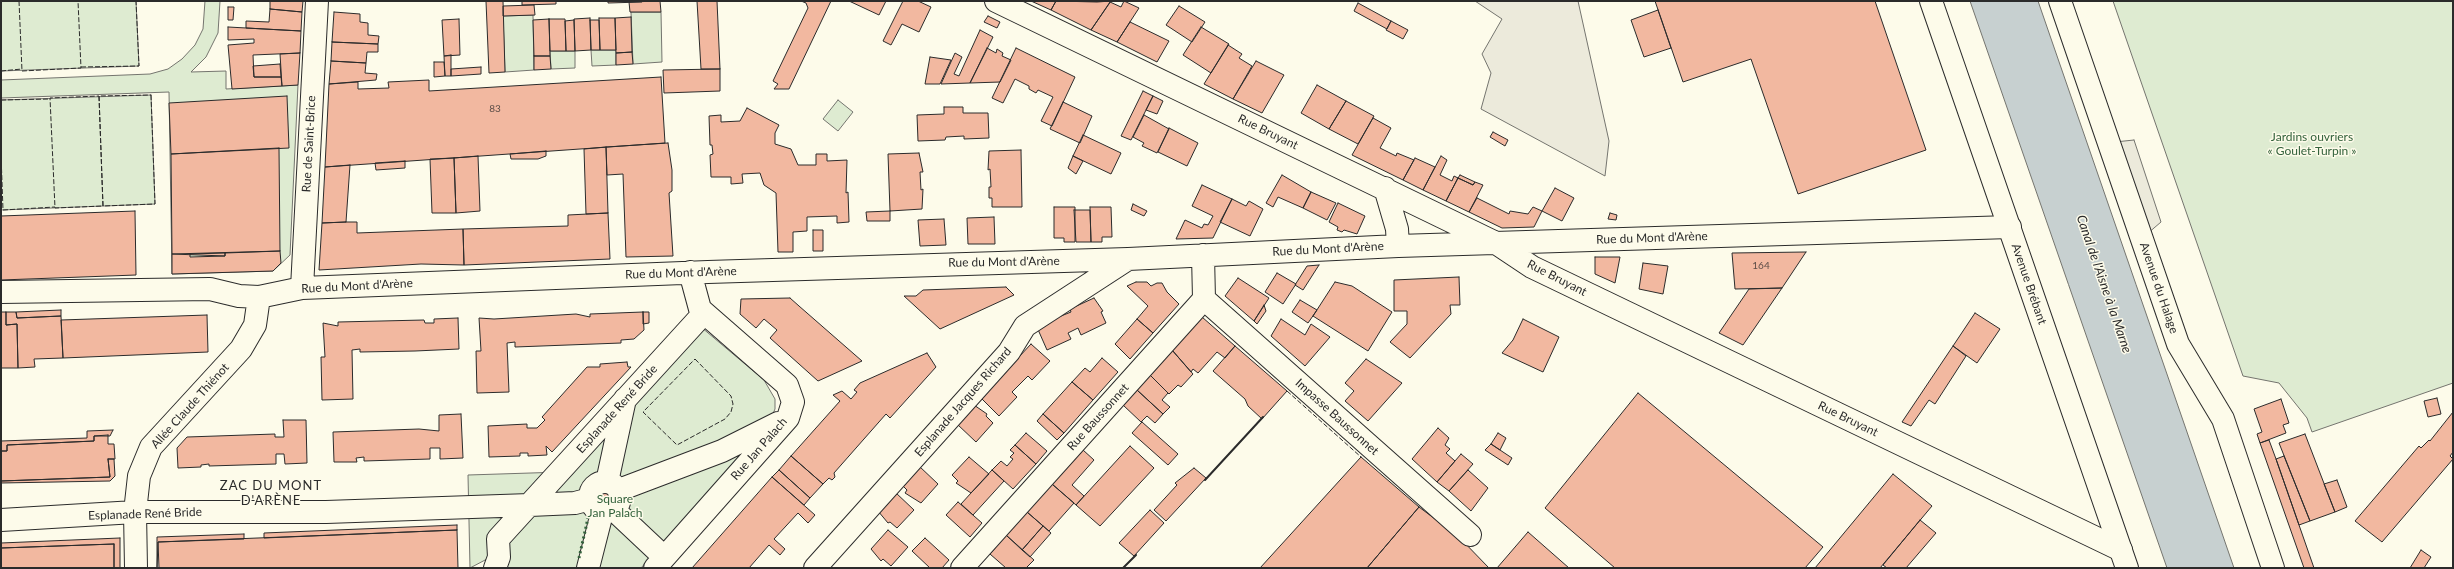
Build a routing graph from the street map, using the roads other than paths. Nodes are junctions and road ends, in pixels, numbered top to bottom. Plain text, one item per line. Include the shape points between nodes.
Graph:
1 (317, 1) edge
2 (996, 1) edge
3 (1931, 1) edge
4 (2060, 1) edge
5 (1385, 188) junction
6 (2010, 227) junction
7 (1496, 243) junction
8 (1398, 246) junction
9 (1203, 255) junction
10 (1128, 259) junction
11 (690, 272) junction
12 (302, 288) junction
13 (1, 292) edge
14 (259, 297) junction
15 (1204, 299) junction
16 (704, 313) junction
17 (625, 398) junction
18 (788, 418) junction
19 (606, 499) junction
20 (530, 505) junction
21 (135, 512) junction
22 (1, 520) edge
23 (1470, 535) dead end
24 (2124, 559) edge
25 (659, 563) edge
26 (136, 568) edge
27 (495, 568) edge
28 (588, 568) edge
29 (816, 568) edge
30 (962, 568) edge
31 (2273, 568) edge

1 - 12 street, Rue de Saint-Brice
2 - 5 street, Rue Bruyant
3 - 6 street, Avenue Brébant
4 - 31 street, Avenue du Halage via 2178,344 2223,419
5 - 7 street, Rue Bruyant
5 - 8 street via 1397,230
6 - 7 street, Rue du Mont d'Arène
6 - 24 street, Avenue Brébant
7 - 8 street, Rue du Mont d'Arène
7 - 24 street, Rue Bruyant via 1532,267
8 - 9 street, Rue du Mont d'Arène
9 - 10 street, Rue du Mont d'Arène
9 - 15 street
10 - 11 street, Rue du Mont d'Arène
10 - 29 street, Esplanade Jacques Richard via 1025,326 1009,352
11 - 12 street, Rue du Mont d'Arène
11 - 16 street, Rue Jan Palach via 700,310
12 - 14 street, Rue du Mont d'Arène
13 - 14 street, Rue du Mont d'Arène via 210,289 239,296
14 - 21 street, Allée Claude Thiénot via 255,324 241,350 151,446 139,476
15 - 23 street, Impasse Baussonnet
15 - 30 street, Rue Baussonnet
16 - 17 street, Esplanade René Bride
16 - 18 street, Rue Jan Palach via 787,385 793,402
17 - 19 street
17 - 20 street, Esplanade René Bride
18 - 19 street, Esplanade René Bride via 722,451
18 - 25 street, Rue Jan Palach
19 - 20 street, Esplanade René Bride
19 - 25 street
19 - 28 street
20 - 21 street, Esplanade René Bride via 326,512
20 - 27 street, Esplanade René Bride via 498,539 500,557
21 - 22 street, Esplanade René Bride
21 - 26 street, Allée Claude Thiénot

